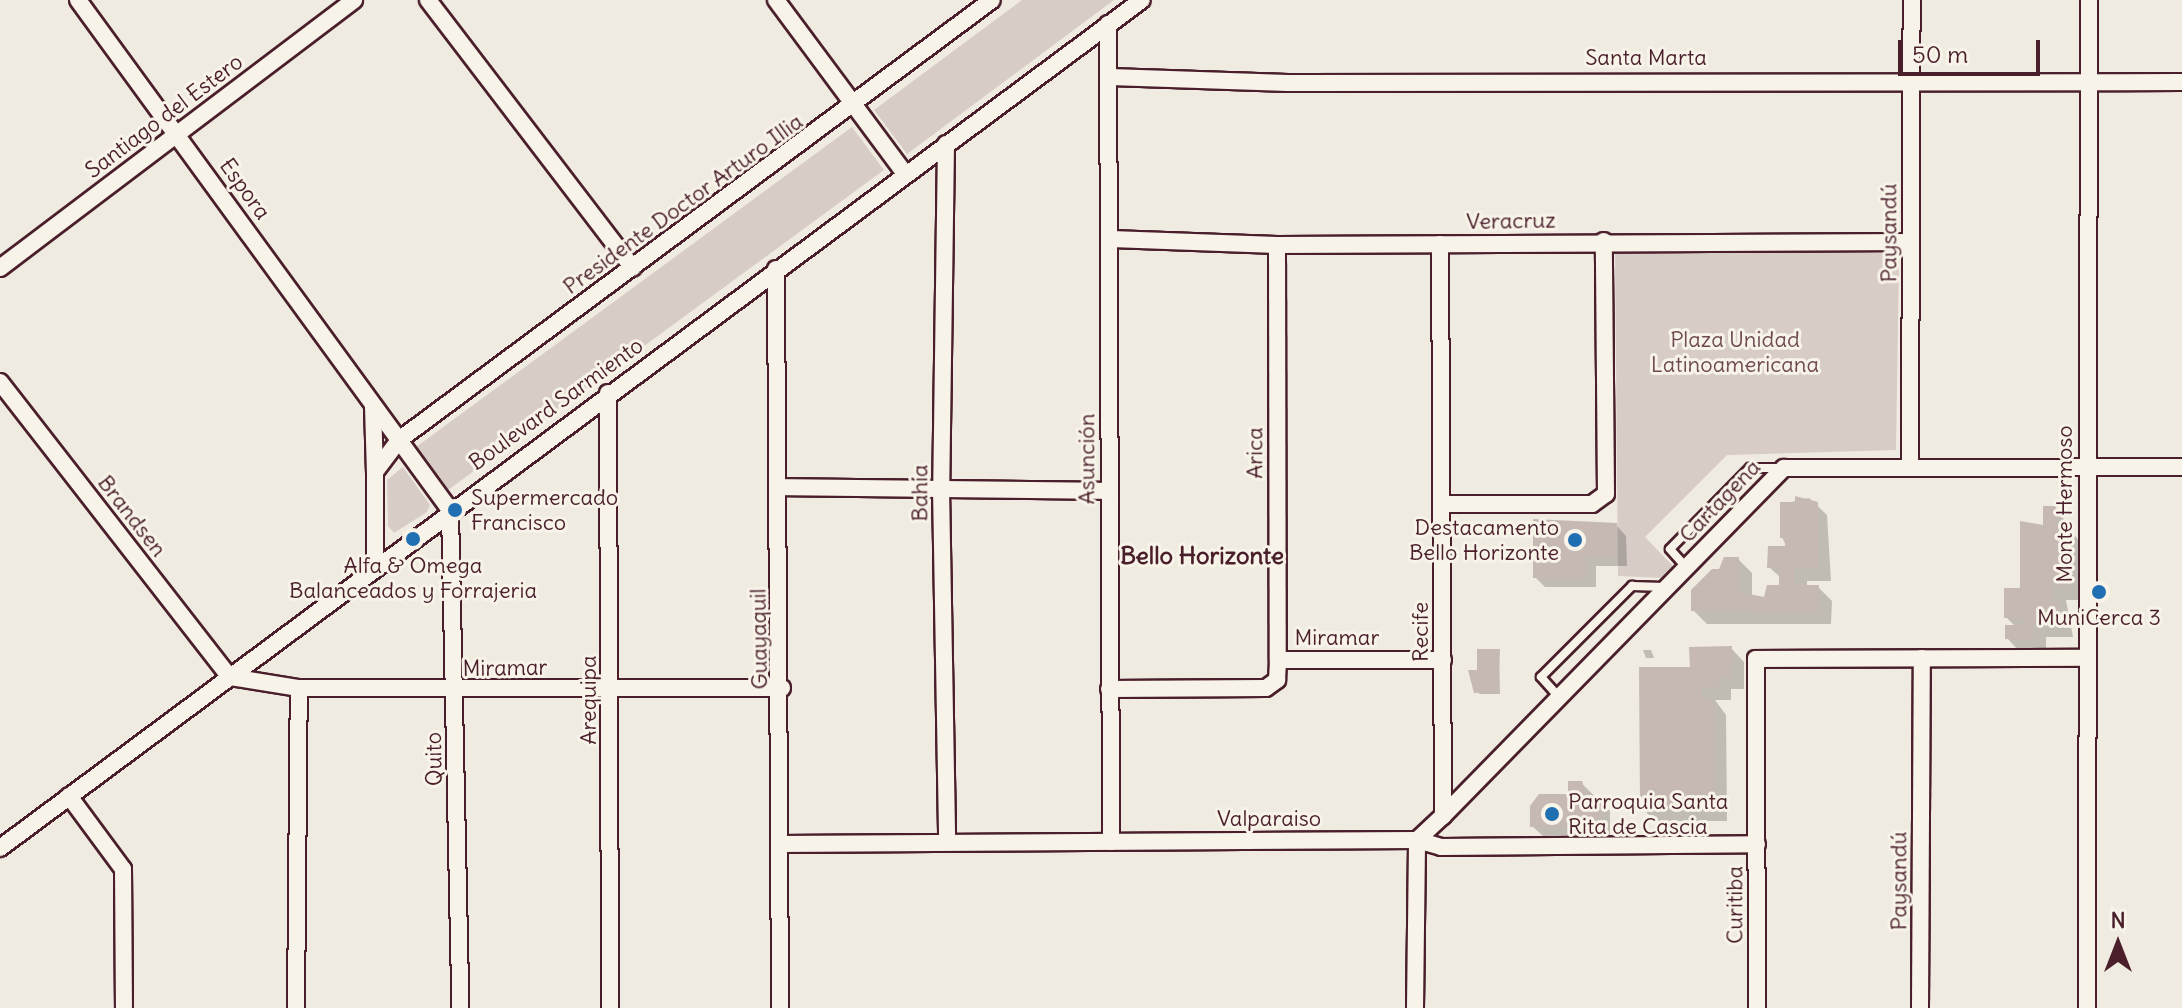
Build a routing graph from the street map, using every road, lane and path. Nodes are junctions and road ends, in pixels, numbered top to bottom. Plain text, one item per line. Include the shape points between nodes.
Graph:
1 (78, 0) edge
2 (354, 0) edge
3 (428, 0) edge
4 (776, 0) edge
5 (992, 0) edge
6 (1142, 0) edge
7 (1912, 0) edge
8 (2089, 0) edge
9 (1108, 24) junction
10 (1110, 77) junction
11 (1912, 81) junction
12 (2089, 81) junction
13 (2182, 82) edge
14 (854, 106) junction
15 (178, 134) junction
16 (946, 144) junction
17 (905, 174) junction
18 (1111, 239) junction
19 (1604, 241) junction
20 (1911, 242) junction
21 (1440, 244) junction
22 (1277, 245) junction
23 (0, 268) edge
24 (633, 268) junction
25 (776, 269) junction
26 (0, 382) edge
27 (608, 393) junction
28 (373, 405) junction
29 (399, 440) junction
30 (1910, 467) junction
31 (2088, 467) junction
32 (2182, 467) edge
33 (1784, 468) junction
34 (375, 472) junction
35 (779, 487) junction
36 (941, 488) junction
37 (1108, 491) junction
38 (1442, 504) junction
39 (450, 510) junction
40 (375, 565) junction
41 (1686, 567) junction
42 (1667, 587) junction
43 (1922, 658) junction
44 (2086, 658) junction
45 (1278, 660) junction
46 (1443, 660) junction
47 (230, 677) junction
48 (299, 688) junction
49 (611, 688) junction
50 (782, 688) junction
51 (1109, 689) junction
52 (455, 691) junction
53 (1559, 697) junction
54 (69, 796) junction
55 (1443, 816) junction
56 (1417, 840) junction
57 (947, 842) junction
58 (1111, 842) junction
59 (780, 844) junction
60 (1757, 844) junction
61 (0, 848) edge
62 (124, 1008) edge
63 (296, 1008) edge
64 (460, 1008) edge
65 (610, 1008) edge
66 (780, 1008) edge
67 (1415, 1008) edge
68 (1757, 1008) edge
69 (1920, 1008) edge
70 (2087, 1008) edge

1 - 15 street, Espora
2 - 15 street, Santiago del Estero
3 - 24 street
4 - 14 street
5 - 14 street, Presidente Doctor Arturo Illia
6 - 9 street, Boulevard Sarmiento
7 - 11 street, Paysandú
8 - 12 street, Monte Hermoso
9 - 10 street, Asunción
9 - 16 street, Boulevard Sarmiento
10 - 11 street, Santa Marta via 1288,83
10 - 18 street, Asunción
11 - 12 street, Santa Marta
11 - 20 street, Paysandú
12 - 13 street, Santa Marta
12 - 31 street, Monte Hermoso
14 - 17 street
14 - 24 street, Presidente Doctor Arturo Illia
15 - 23 street, Santiago del Estero
15 - 28 street, Espora
16 - 17 street, Boulevard Sarmiento
16 - 36 street, Bahía
17 - 25 street, Boulevard Sarmiento
18 - 22 street, Veracruz
18 - 37 street, Asunción
19 - 20 street, Veracruz
19 - 21 street, Veracruz
19 - 38 street via 1608,486 1592,504
20 - 30 street, Paysandú
21 - 22 street, Veracruz
21 - 38 street, Recife
22 - 45 street, Arica
24 - 29 street, Presidente Doctor Arturo Illia
25 - 27 street, Boulevard Sarmiento
25 - 35 street, Guayaquil
26 - 47 street, Brandsen
27 - 39 street, Boulevard Sarmiento
27 - 49 street, Arequipa
28 - 29 street, Espora
28 - 34 street
29 - 34 street, Presidente Doctor Arturo Illia
29 - 39 street, Espora
30 - 31 street, Cartagena
30 - 33 street, Cartagena
31 - 32 street, Cartagena
31 - 44 street, Monte Hermoso
33 - 41 street, Cartagena
33 - 41 lane via 1750,468 1670,549
34 - 40 street
35 - 36 street
35 - 50 street, Guayaquil
36 - 37 street
36 - 57 street, Bahía
37 - 51 street, Asunción
38 - 46 street, Recife
39 - 40 street, Boulevard Sarmiento
39 - 52 street, Quito
40 - 47 street, Boulevard Sarmiento
41 - 42 street, Cartagena
42 - 53 street, Cartagena
42 - 53 lane via 1632,586 1541,677
43 - 44 street
43 - 60 street, Curitiba via 1756,659
43 - 69 street, Paysandú
44 - 70 street, Monte Hermoso
45 - 46 street, Miramar
45 - 51 street, Miramar via 1277,680 1266,688
46 - 55 street, Recife
47 - 48 street, Miramar
47 - 54 street, Boulevard Sarmiento
48 - 52 street, Miramar
48 - 63 street
49 - 50 street, Miramar
49 - 52 street, Miramar
49 - 65 street, Arequipa
50 - 59 street, Guayaquil
51 - 58 street, Asunción
52 - 64 street, Quito
53 - 55 street, Cartagena
54 - 61 street, Boulevard Sarmiento
54 - 62 street via 123,869
55 - 56 street
56 - 58 street, Valparaiso
56 - 60 street, Valparaiso via 1441,847
56 - 67 street
57 - 58 street, Valparaiso
57 - 59 street, Valparaiso
59 - 66 street, Guayaquil
60 - 68 street, Curitiba

